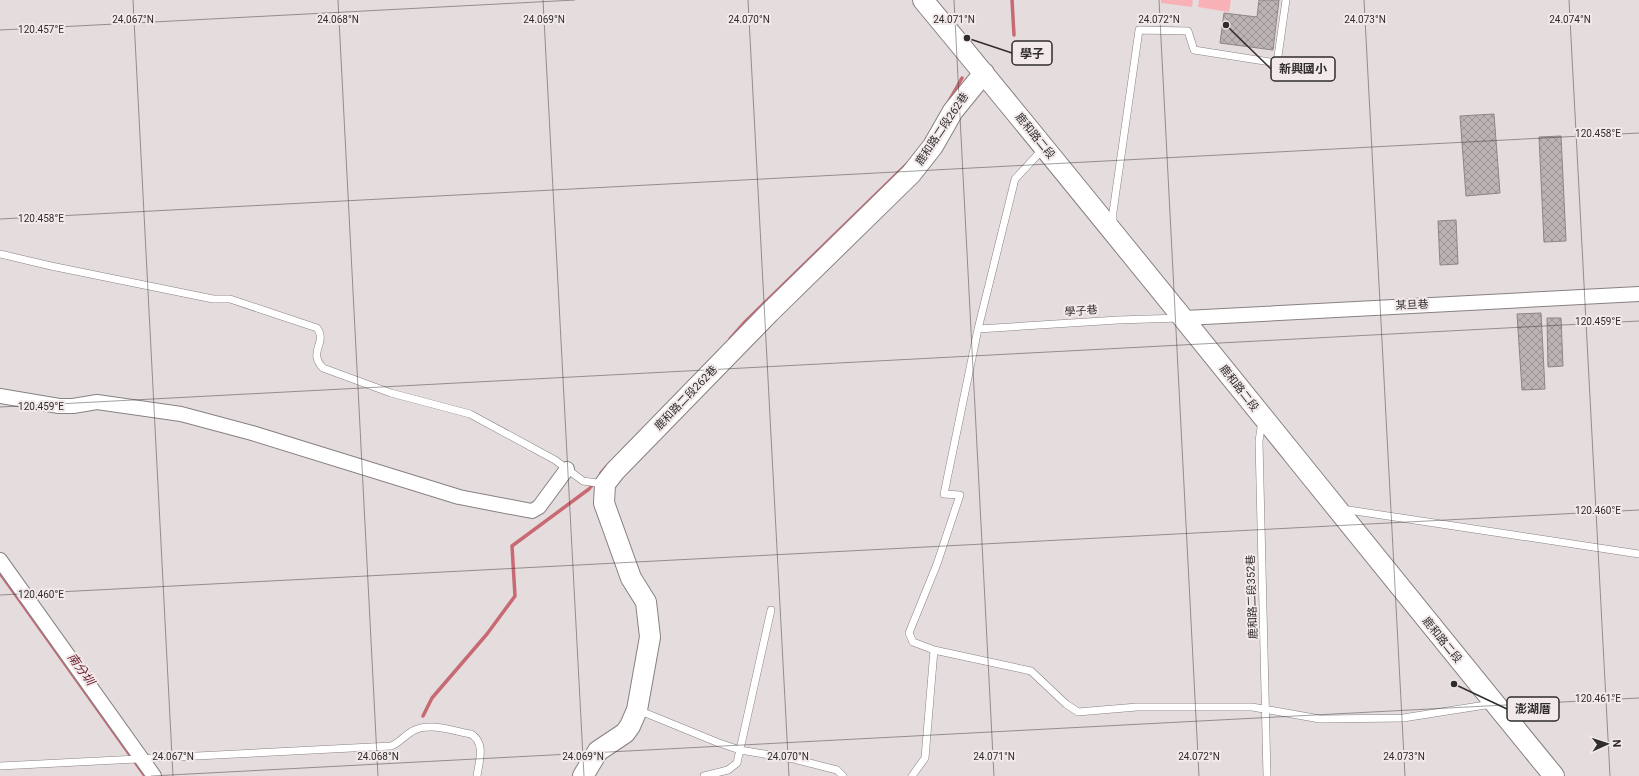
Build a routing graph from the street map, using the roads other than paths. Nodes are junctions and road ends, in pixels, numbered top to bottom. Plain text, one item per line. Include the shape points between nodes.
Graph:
1 (923, 0) edge
2 (1286, 0) edge
3 (984, 73) junction
4 (1044, 147) junction
5 (1114, 235) junction
6 (0, 254) edge
7 (1639, 294) edge
8 (1185, 318) junction
9 (978, 329) junction
10 (0, 396) edge
11 (1262, 417) junction
12 (567, 470) junction
13 (605, 484) junction
14 (1338, 508) junction
15 (1639, 554) edge
16 (0, 560) edge
17 (771, 610) dead end
18 (934, 650) junction
19 (1495, 704) junction
20 (637, 710) junction
21 (1266, 710) junction
22 (740, 750) junction
23 (143, 760) junction
24 (0, 766) edge
25 (154, 776) edge
26 (477, 776) edge
27 (583, 776) edge
28 (704, 776) edge
29 (843, 776) edge
30 (912, 776) edge
31 (1267, 776) edge
32 (1554, 776) edge

1 - 3 main road, 鹿和路二段
2 - 5 lane via 1277,63 1194,50 1188,31 1139,30 1113,212
3 - 4 main road, 鹿和路二段
3 - 13 main road, 鹿和路二段262巷 via 953,111 933,146 911,174 769,313
4 - 5 main road, 鹿和路二段
4 - 9 lane via 1015,179
5 - 8 main road, 鹿和路二段
6 - 12 lane via 205,298 230,299 317,328 321,337 316,357 323,368 391,393 470,414 555,460
7 - 8 street, 某旦巷
8 - 9 lane, 學子巷
8 - 11 main road, 鹿和路二段
9 - 18 lane via 944,494 960,495 937,564 909,633 913,642
10 - 12 street via 59,406 97,402 181,414 252,433 459,497 532,511 539,508
11 - 14 main road, 鹿和路二段
11 - 21 lane, 鹿和路二段352巷 via 1259,441
12 - 13 lane via 583,481
13 - 20 main road via 604,503 631,578 646,602 650,637
14 - 15 lane
14 - 19 main road, 鹿和路二段
16 - 23 street
17 - 22 lane
18 - 21 lane via 1031,672 1078,712 1137,707 1252,707
18 - 30 lane via 925,758
19 - 21 lane via 1395,718 1320,719
19 - 32 main road, 鹿和路二段
20 - 22 lane
20 - 27 main road via 625,733 598,751
21 - 31 lane, 鹿和路二段352巷
22 - 28 lane via 737,763 728,770
22 - 29 lane via 838,770
23 - 24 lane
23 - 25 street
23 - 26 lane via 391,746 399,743 411,732 428,726 477,737 481,745

